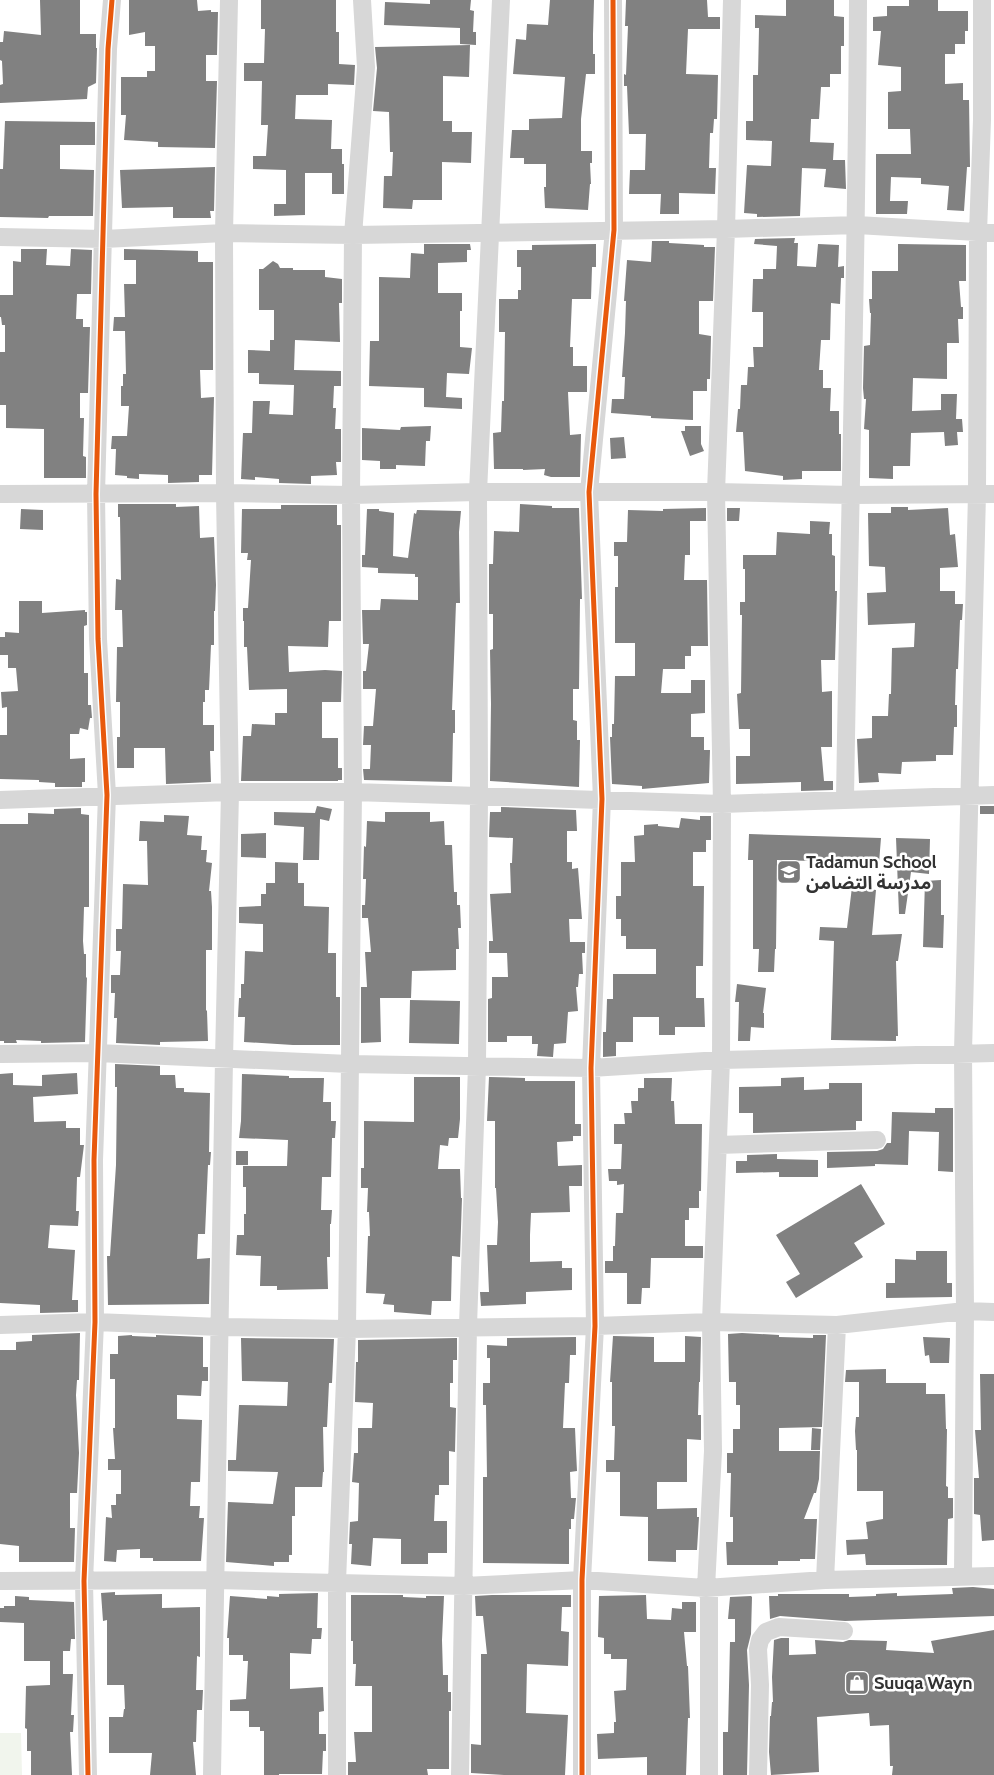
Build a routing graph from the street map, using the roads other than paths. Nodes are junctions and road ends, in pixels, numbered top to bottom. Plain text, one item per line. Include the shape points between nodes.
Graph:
1 (112, 0) edge
2 (228, 0) edge
3 (362, 0) edge
4 (501, 0) edge
5 (613, 0) edge
6 (732, 0) edge
7 (858, 0) edge
8 (982, 0) edge
9 (857, 225) junction
10 (726, 229) junction
11 (614, 230) junction
12 (490, 232) junction
13 (224, 233) junction
14 (986, 233) edge
15 (353, 235) junction
16 (0, 238) edge
17 (104, 239) junction
18 (478, 492) junction
19 (589, 492) junction
20 (716, 492) junction
21 (225, 493) junction
22 (0, 494) edge
23 (96, 494) junction
24 (985, 494) edge
25 (351, 495) junction
26 (850, 495) junction
27 (230, 792) junction
28 (353, 792) junction
29 (107, 795) junction
30 (994, 795) edge
31 (480, 796) junction
32 (970, 796) junction
33 (602, 799) junction
34 (846, 799) junction
35 (0, 800) edge
36 (722, 804) junction
37 (963, 1052) junction
38 (994, 1052) edge
39 (97, 1053) junction
40 (0, 1054) edge
41 (224, 1059) junction
42 (721, 1060) junction
43 (349, 1064) junction
44 (477, 1066) junction
45 (591, 1068) junction
46 (877, 1140) dead end
47 (718, 1145) junction
48 (965, 1311) junction
49 (994, 1312) edge
50 (95, 1322) junction
51 (711, 1322) junction
52 (0, 1325) edge
53 (837, 1325) junction
54 (468, 1326) junction
55 (595, 1326) junction
56 (220, 1327) junction
57 (347, 1329) junction
58 (963, 1576) junction
59 (994, 1576) edge
60 (214, 1580) junction
61 (582, 1580) junction
62 (825, 1580) junction
63 (0, 1581) edge
64 (84, 1581) junction
65 (337, 1582) junction
66 (464, 1586) junction
67 (706, 1588) junction
68 (844, 1631) dead end
69 (88, 1775) edge
70 (212, 1775) edge
71 (338, 1775) edge
72 (460, 1775) edge
73 (582, 1775) edge
74 (710, 1775) edge
75 (758, 1775) edge

1 - 17 street
2 - 13 street
3 - 15 street via 366,67
4 - 12 street
5 - 11 street
6 - 10 street
7 - 9 street
8 - 14 street via 981,162
9 - 10 street
9 - 14 street
9 - 26 street
10 - 11 street
10 - 20 street
11 - 12 street
11 - 19 street
12 - 15 street
12 - 18 street
13 - 15 street
13 - 17 street
13 - 21 street
14 - 24 street
15 - 25 street
16 - 17 street
17 - 23 street
18 - 19 street
18 - 25 street
18 - 31 street
19 - 20 street
19 - 33 street
20 - 26 street
20 - 36 street
21 - 23 street
21 - 25 street
21 - 27 street
22 - 23 street
23 - 29 street via 98,639
24 - 26 street
24 - 32 street
25 - 28 street
26 - 34 street
27 - 28 street
27 - 29 street
27 - 41 street
28 - 31 street
28 - 43 street
29 - 35 street
29 - 39 street
30 - 32 street
31 - 33 street
31 - 44 street
32 - 34 street
32 - 37 street
33 - 36 street
33 - 45 street
34 - 36 street
36 - 42 street
37 - 38 street
37 - 42 street
37 - 48 street
39 - 40 street
39 - 41 street
39 - 50 street
41 - 43 street
41 - 56 street
42 - 45 street
42 - 47 street
43 - 44 street
43 - 57 street
44 - 45 street
44 - 54 street
45 - 55 street
46 - 47 street
47 - 51 street
48 - 49 street
48 - 53 street
48 - 58 street
50 - 52 street
50 - 56 street
50 - 64 street
51 - 53 street
51 - 55 street
51 - 67 street via 713,1450
53 - 62 street
54 - 55 street
54 - 57 street
54 - 66 street
55 - 61 street
56 - 57 street
56 - 60 street
57 - 65 street
58 - 59 street
58 - 62 street
60 - 64 street
60 - 65 street
60 - 70 street
61 - 66 street
61 - 67 street
61 - 73 street
62 - 67 street
63 - 64 street
64 - 69 street
65 - 66 street
65 - 71 street
66 - 72 street
67 - 74 street via 709,1597
68 - 75 street via 779,1627 766,1632 760,1640

